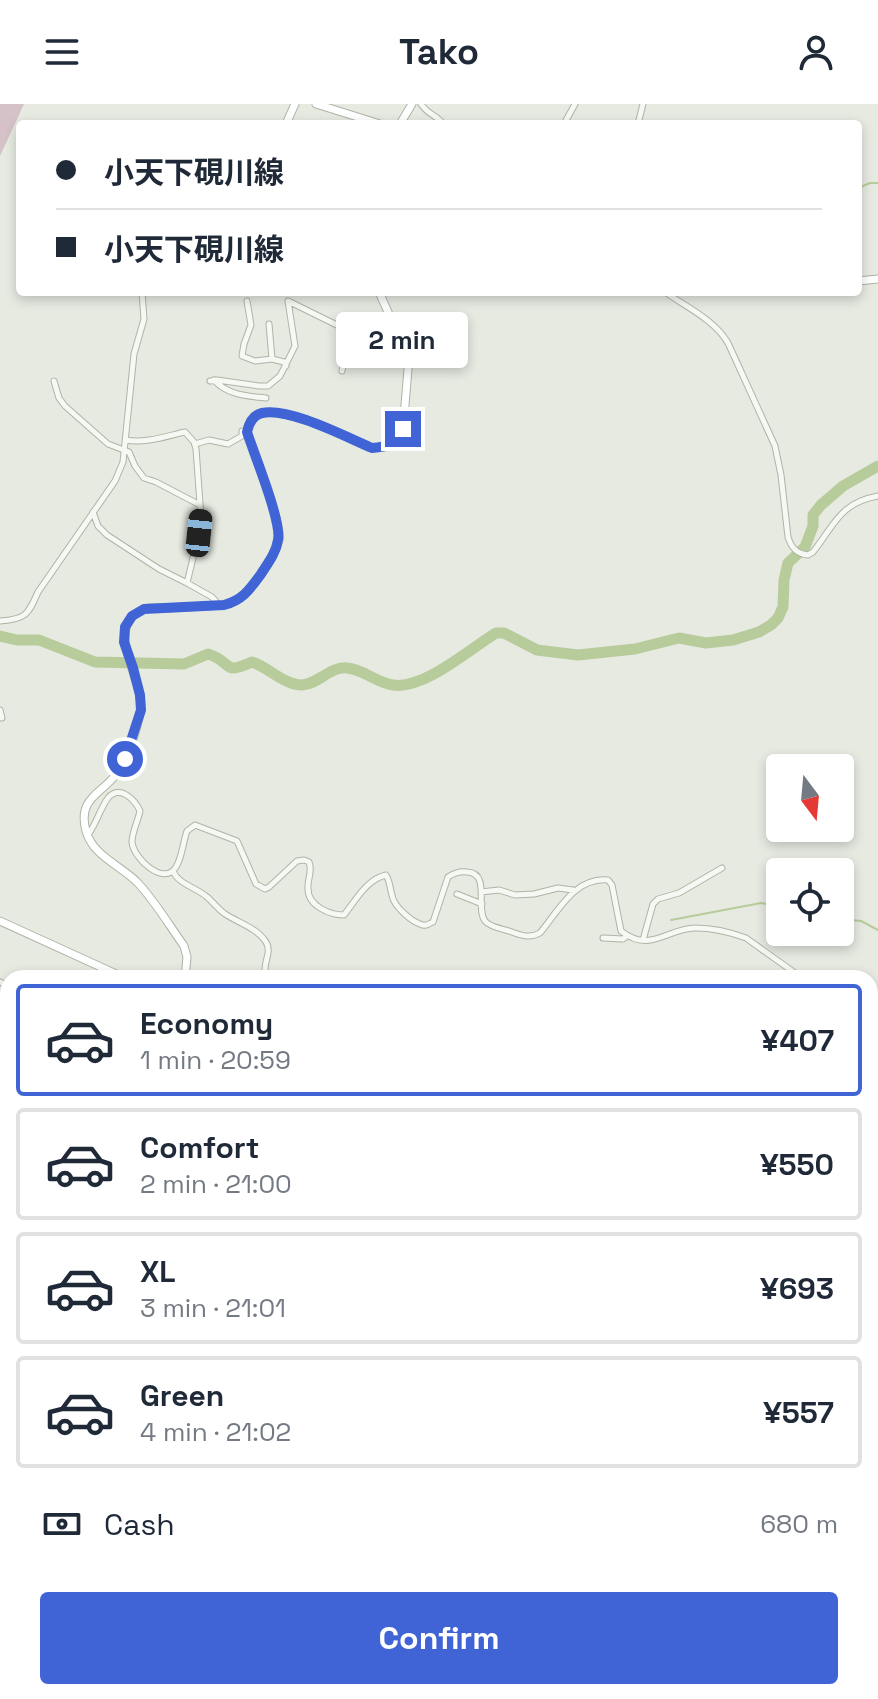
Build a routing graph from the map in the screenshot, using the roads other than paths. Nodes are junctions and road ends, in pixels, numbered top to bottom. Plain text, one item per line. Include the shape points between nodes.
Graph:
1 (316, 104) edge
2 (421, 104) edge
3 (410, 108) edge
4 (427, 113) junction
5 (367, 120) edge
6 (441, 120) edge
7 (142, 296) edge
8 (381, 296) edge
9 (671, 296) edge
10 (247, 301) dead end
11 (269, 324) dead end
12 (272, 359) junction
13 (286, 366) junction
14 (342, 371) dead end
15 (54, 381) dead end
16 (266, 398) dead end
17 (242, 431) dead end
18 (126, 440) junction
19 (195, 444) junction
20 (125, 450) junction
21 (878, 496) edge
22 (200, 505) junction
23 (93, 512) junction
24 (187, 583) junction
25 (220, 605) junction
26 (0, 621) edge
27 (0, 710) edge
28 (2, 718) edge
29 (87, 835) junction
30 (722, 868) dead end
31 (173, 871) junction
32 (574, 890) junction
33 (481, 892) junction
34 (457, 894) dead end
35 (482, 904) junction
36 (0, 921) edge
37 (627, 936) junction
38 (603, 938) dead end
39 (643, 940) junction
40 (107, 970) edge
41 (186, 970) edge
42 (264, 970) edge
43 (791, 970) edge

1 - 5 main road
2 - 4 street
3 - 4 street
4 - 6 street
7 - 18 street via 144,319 134,354
8 - 25 main road via 409,357 403,429 395,442 372,448 294,417 257,415 247,432 280,537 246,595
9 - 21 street via 709,322 728,343 775,446 788,537 799,553 813,552 843,510
10 - 12 street via 251,325 242,356
11 - 12 street
12 - 13 street
13 - 14 street via 295,346 288,301 349,331
13 - 16 street via 268,386 212,380 235,394
15 - 20 street via 65,406 108,444
17 - 19 street via 228,444
18 - 19 street via 185,432
18 - 20 street
19 - 22 street
20 - 22 street via 144,478
20 - 23 street via 115,481
22 - 24 street
23 - 24 street via 107,535
23 - 26 street via 29,612
24 - 25 street
25 - 29 main road via 144,609 125,627 141,710 122,766 84,809
27 - 28 street
29 - 31 street via 108,798 128,795 140,811 132,842 137,856 163,874
29 - 41 main road via 105,858 136,881 184,946
30 - 39 street via 658,899
31 - 33 street via 187,831 195,825 237,841 256,884 265,889 297,861 309,862 310,897 333,915 344,915 380,875 389,880 402,912 420,925 433,922 444,885 455,873 470,871 477,876
31 - 42 street via 265,941 269,954
32 - 33 street
32 - 35 street via 535,936 488,924
32 - 37 street via 585,882 608,880 621,931
33 - 35 street
34 - 35 street
36 - 40 main road
37 - 38 street
37 - 39 street
39 - 43 street via 660,940 692,928 736,935

